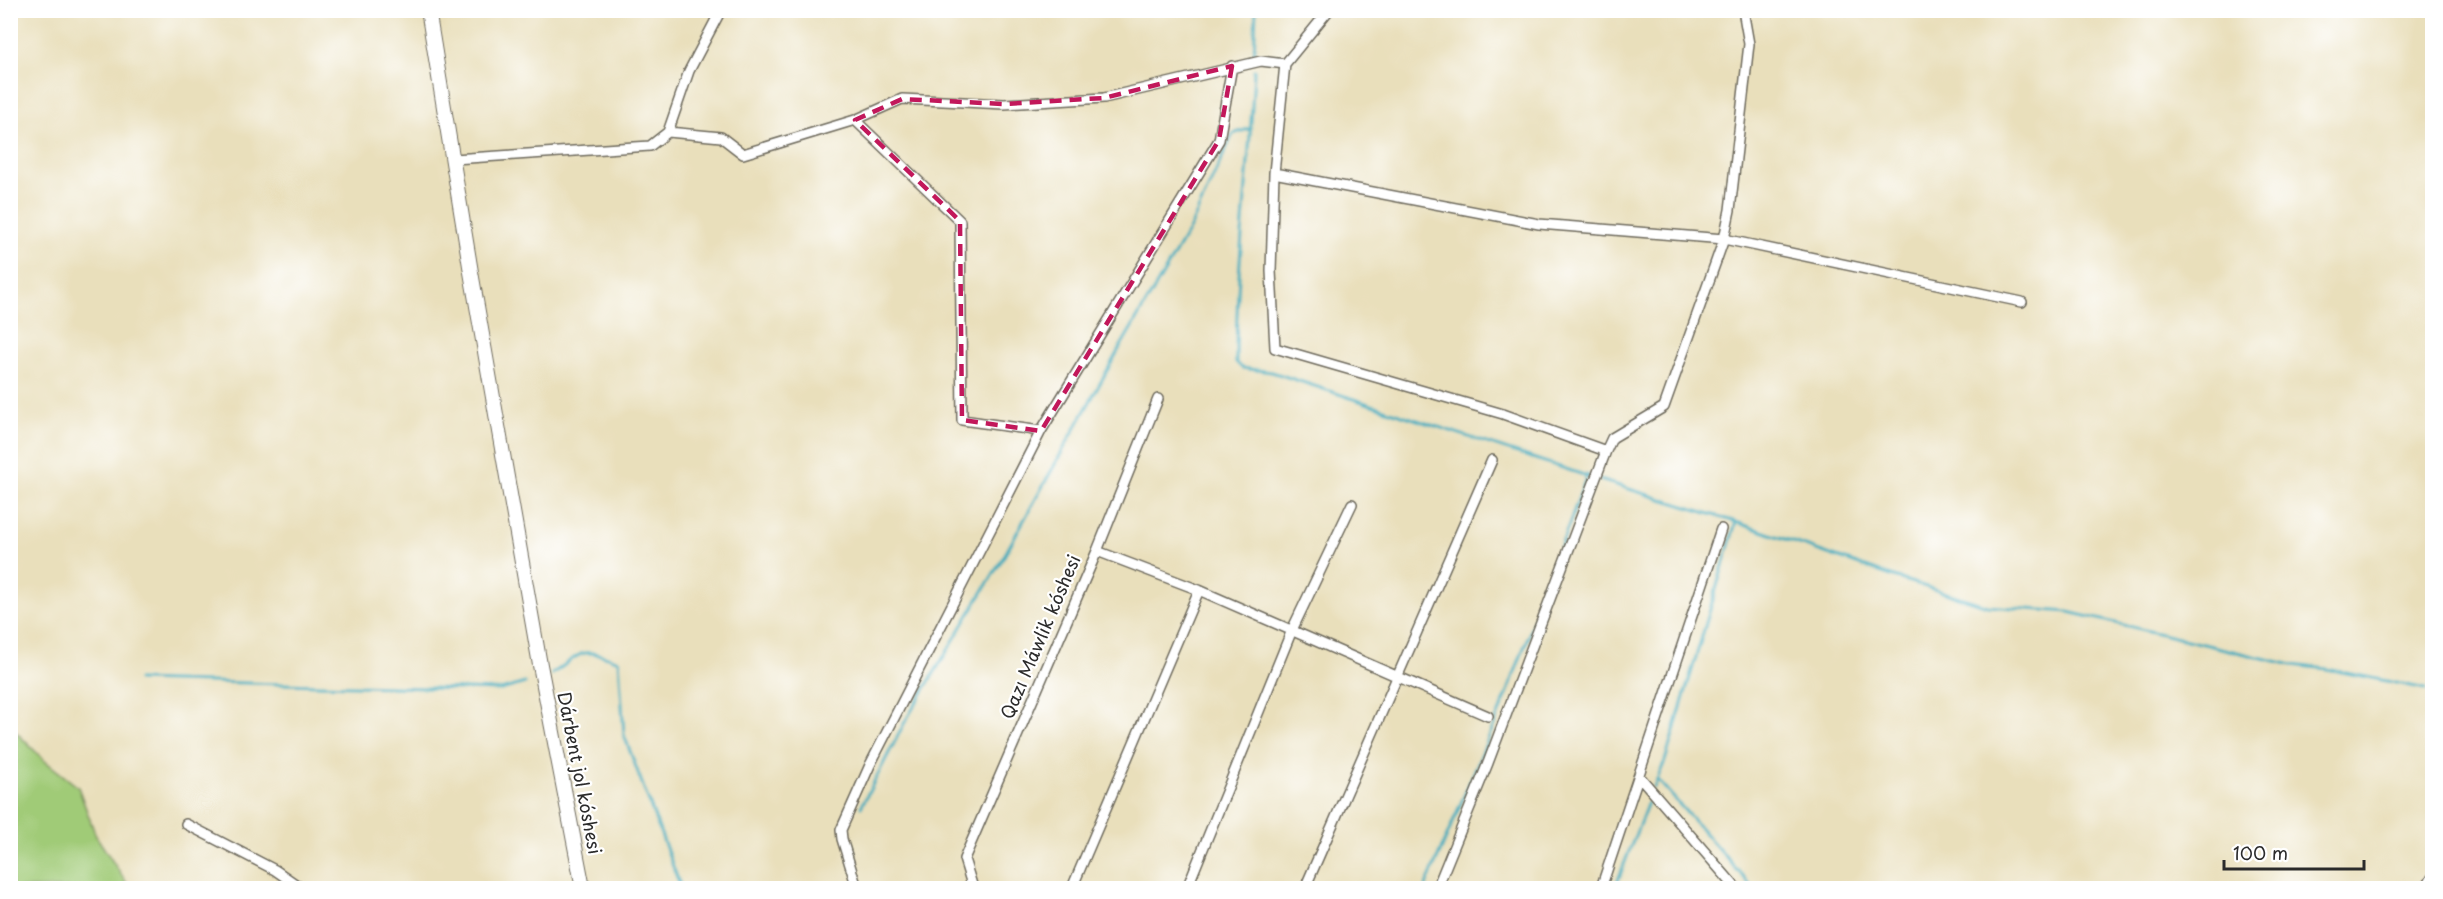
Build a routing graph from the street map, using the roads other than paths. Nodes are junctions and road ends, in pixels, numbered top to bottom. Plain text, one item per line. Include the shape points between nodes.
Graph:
1 (428, 10) edge
2 (722, 10) edge
3 (1329, 10) edge
4 (1743, 10) edge
5 (1285, 64) junction
6 (1232, 66) junction
7 (855, 120) junction
8 (668, 132) junction
9 (454, 159) junction
10 (1274, 173) junction
11 (1724, 239) junction
12 (2022, 302) dead end
13 (1158, 399) dead end
14 (1041, 431) junction
15 (1606, 451) junction
16 (1492, 460) dead end
17 (1352, 504) dead end
18 (1721, 529) dead end
19 (1096, 551) junction
20 (1199, 590) junction
21 (1292, 630) junction
22 (1397, 675) junction
23 (1488, 716) dead end
24 (1639, 776) junction
25 (186, 824) dead end
26 (2433, 878) edge
27 (301, 888) edge
28 (583, 888) edge
29 (857, 888) edge
30 (973, 888) edge
31 (1072, 888) edge
32 (1187, 888) edge
33 (1305, 888) edge
34 (1437, 888) edge
35 (1601, 888) edge
36 (1736, 888) edge
37 (2426, 888) edge

1 - 9 main road, Dárbent jol kóshesi
2 - 8 street via 689,71
3 - 5 street
4 - 11 street via 1749,44 1731,210
5 - 6 street via 1261,60
5 - 10 street
6 - 7 street via 1104,98 1004,104 902,99
6 - 14 street via 1219,140
7 - 8 street via 743,154 721,137
7 - 14 street via 960,221 962,420
8 - 9 street via 650,146
9 - 28 main road, Dárbent jol kóshesi via 540,665
10 - 11 street via 1539,224
10 - 15 street via 1271,271 1275,348 1503,414
11 - 12 street
11 - 15 street via 1664,407 1612,438
13 - 19 street, Qazı Máwlik kóshesi
14 - 29 street via 870,765 842,830
15 - 34 street
16 - 22 street
17 - 21 street
18 - 24 street
19 - 20 street
19 - 30 street, Qazı Máwlik kóshesi via 964,859
20 - 21 street
20 - 31 street
21 - 22 street
21 - 32 street
22 - 23 street
22 - 33 street
24 - 35 street
24 - 36 street
25 - 27 street
26 - 37 street

